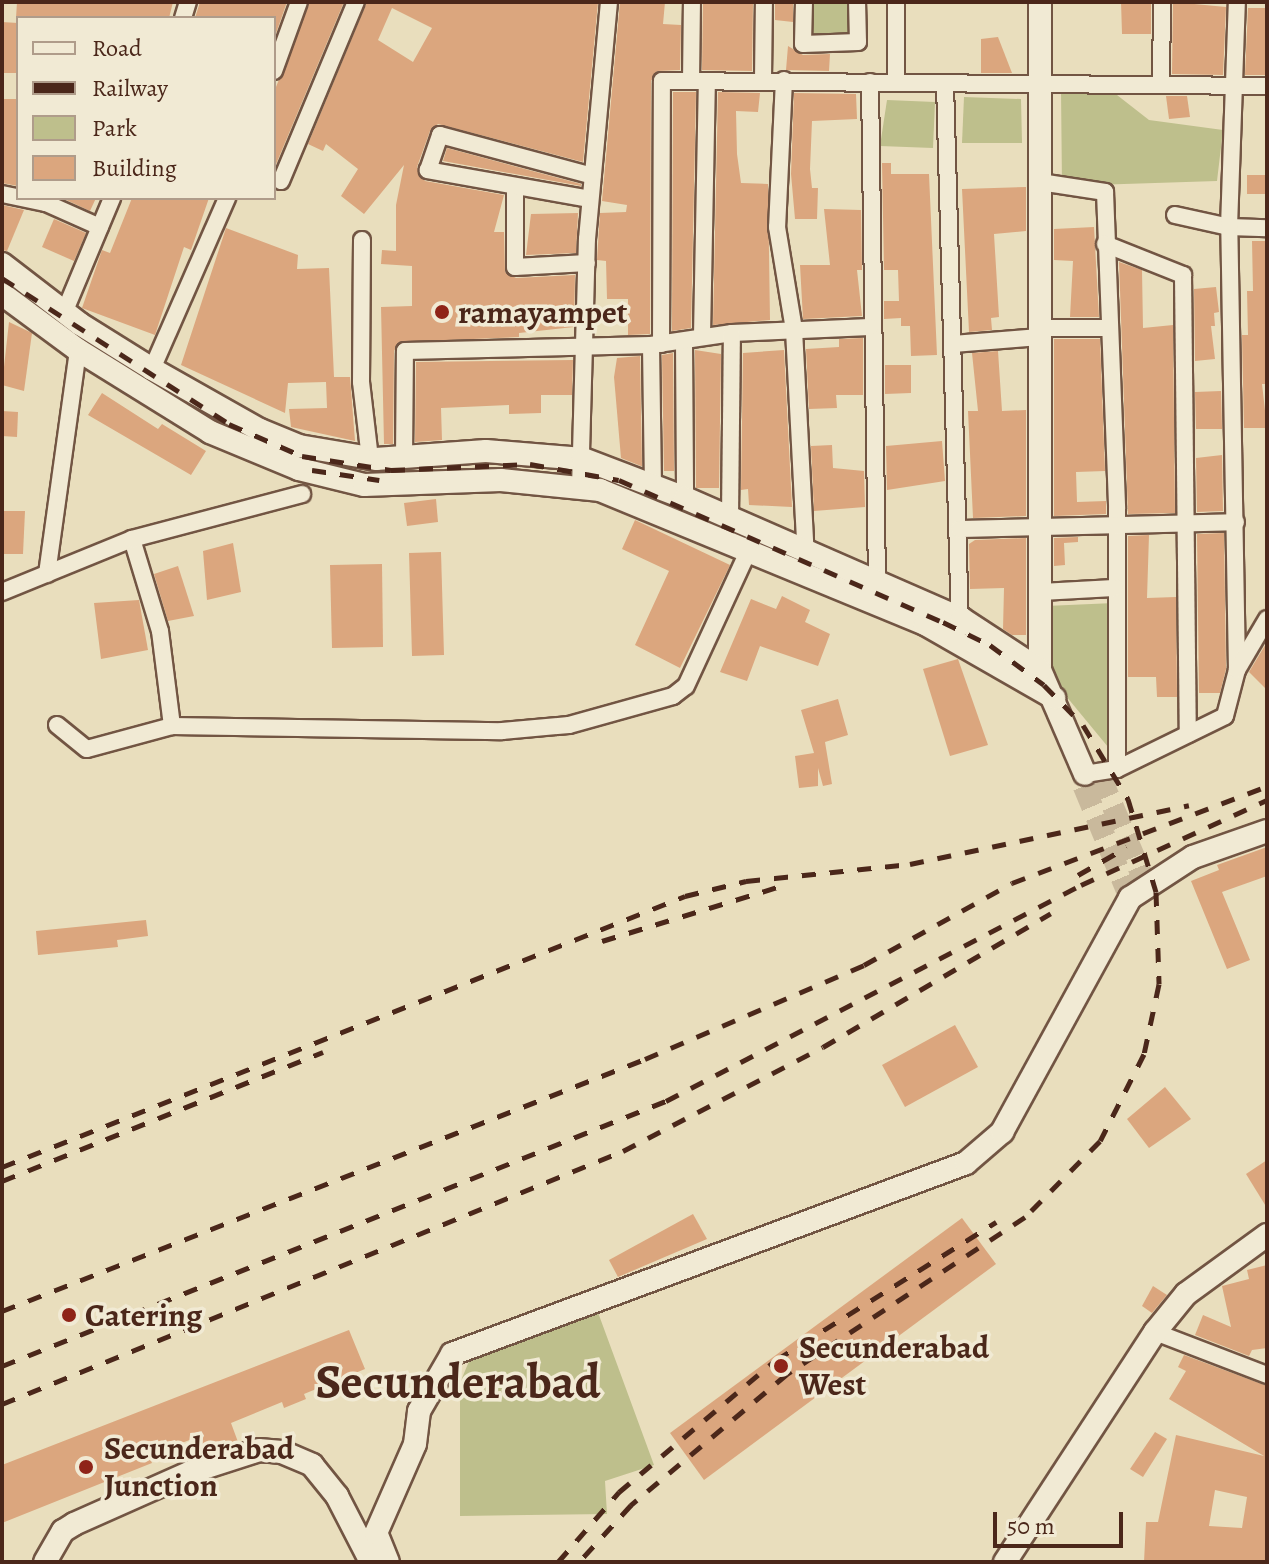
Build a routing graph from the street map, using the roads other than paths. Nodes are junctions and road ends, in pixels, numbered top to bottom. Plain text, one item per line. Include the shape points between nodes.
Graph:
1 (299, 2) edge
2 (356, 2) edge
3 (609, 2) edge
4 (692, 2) edge
5 (764, 2) edge
6 (804, 2) edge
7 (857, 2) edge
8 (896, 2) edge
9 (1040, 2) edge
10 (1162, 2) edge
11 (1237, 2) edge
12 (276, 65) edge
13 (763, 79) junction
14 (784, 80) junction
15 (699, 81) junction
16 (870, 82) junction
17 (1037, 82) junction
18 (896, 83) junction
19 (945, 83) junction
20 (1161, 83) junction
21 (1235, 86) junction
22 (1267, 86) edge
23 (593, 176) junction
24 (281, 181) dead end
25 (1040, 182) junction
26 (515, 189) junction
27 (590, 199) junction
28 (46, 200) edge
29 (111, 200) edge
30 (226, 200) edge
31 (1175, 215) dead end
32 (100, 227) junction
33 (1229, 227) junction
34 (1267, 228) edge
35 (362, 240) dead end
36 (1105, 244) junction
37 (587, 263) junction
38 (2, 264) edge
39 (2, 294) edge
40 (64, 313) junction
41 (870, 327) junction
42 (1109, 328) junction
43 (794, 330) junction
44 (1040, 332) junction
45 (732, 333) junction
46 (702, 336) junction
47 (684, 342) junction
48 (656, 344) junction
49 (953, 344) junction
50 (587, 348) junction
51 (78, 350) junction
52 (152, 369) junction
53 (297, 456) junction
54 (373, 459) junction
55 (404, 459) junction
56 (583, 459) junction
57 (377, 484) junction
58 (653, 485) junction
59 (580, 488) junction
60 (302, 494) dead end
61 (685, 498) junction
62 (730, 517) junction
63 (1236, 522) junction
64 (1186, 524) junction
65 (1116, 525) junction
66 (1040, 527) junction
67 (959, 529) junction
68 (132, 539) junction
69 (753, 539) junction
70 (807, 550) junction
71 (803, 573) junction
72 (47, 574) junction
73 (877, 580) junction
74 (1115, 588) junction
75 (2, 592) edge
76 (1040, 592) junction
77 (962, 619) junction
78 (1267, 619) edge
79 (958, 641) junction
80 (1040, 670) junction
81 (1237, 670) junction
82 (1054, 698) junction
83 (57, 725) dead end
84 (172, 726) junction
85 (1188, 734) junction
86 (1117, 769) junction
87 (1085, 774) joint
88 (1267, 831) edge
89 (1267, 1235) edge
90 (1155, 1332) junction
91 (1267, 1375) edge
92 (45, 1562) edge
93 (371, 1562) edge
94 (388, 1562) edge
95 (1005, 1562) edge

1 - 12 street
2 - 24 street
3 - 23 street
4 - 15 street
5 - 13 street
6 - 7 street via 803,44 858,42
8 - 18 street
9 - 17 street
10 - 20 street
11 - 21 street
13 - 14 street
13 - 15 street
14 - 16 street
14 - 43 street via 777,227
15 - 46 street
15 - 48 street via 662,81
16 - 18 street
16 - 41 street
17 - 19 street
17 - 20 street
17 - 25 street
18 - 19 street
19 - 49 street
20 - 21 street
21 - 22 street
21 - 33 street
23 - 26 street via 440,135 428,170
23 - 27 street
25 - 36 street via 1101,188
25 - 44 street
26 - 27 street
26 - 37 street via 515,267
27 - 37 street
28 - 32 street
29 - 32 street
30 - 52 street
31 - 33 street
32 - 40 street
33 - 34 street
33 - 63 street
35 - 54 street via 361,382
36 - 42 street
36 - 64 street via 1183,275
37 - 50 street
38 - 40 street
39 - 51 street
40 - 52 street
41 - 43 street
41 - 73 street
42 - 44 street
42 - 65 street
43 - 45 street
43 - 70 street
44 - 49 street
44 - 66 street
45 - 46 street
45 - 62 street
46 - 47 street
47 - 48 street
47 - 61 street
48 - 50 street
48 - 58 street
49 - 67 street
50 - 55 street via 405,351
50 - 56 street
51 - 53 street via 210,432
51 - 72 street
52 - 53 street
53 - 54 street
53 - 57 street
54 - 55 street
54 - 57 street
55 - 56 street via 486,451
56 - 58 street
56 - 59 street
57 - 59 street via 501,480
58 - 61 street
59 - 69 street
60 - 68 street
61 - 62 street
62 - 69 street
63 - 64 street
63 - 81 street
64 - 65 street
64 - 85 street
65 - 66 street
65 - 74 street
66 - 67 street
66 - 76 street
67 - 77 street
68 - 72 street
68 - 84 street via 160,631
69 - 70 street
69 - 71 street
69 - 84 street via 686,686 673,696 569,725 502,731
70 - 71 street
70 - 73 street
71 - 79 street
72 - 75 street
73 - 77 street
74 - 76 street
74 - 86 street
76 - 80 street
77 - 79 street
77 - 80 street
78 - 81 street
79 - 82 street via 1020,683
80 - 82 street
81 - 85 street via 1225,716
82 - 87 street
83 - 84 street via 87,749
85 - 86 street
86 - 87 street
88 - 94 street via 1193,857 1130,898 1002,1132 966,1163 452,1354 419,1411 415,1444 376,1533
89 - 90 street via 1197,1284
90 - 91 street
90 - 95 street
92 - 93 street via 63,1531 74,1524 191,1472 259,1450 282,1452 312,1465 337,1496

